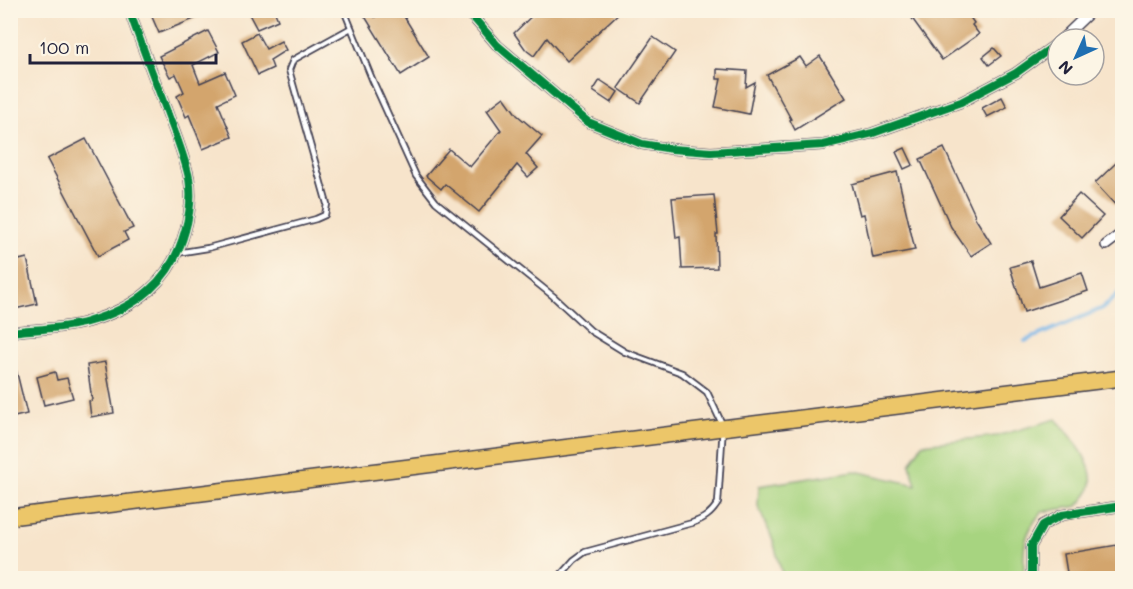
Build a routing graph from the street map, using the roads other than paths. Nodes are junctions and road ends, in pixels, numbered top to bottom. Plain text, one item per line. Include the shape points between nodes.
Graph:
1 (129, 10) edge
2 (344, 10) edge
3 (467, 10) edge
4 (1092, 10) edge
5 (1074, 27) edge
6 (351, 28) junction
7 (1046, 52) edge
8 (1122, 233) edge
9 (1106, 245) dead end
10 (177, 253) junction
11 (10, 332) edge
12 (1122, 378) edge
13 (723, 426) junction
14 (1122, 507) edge
15 (10, 517) edge
16 (558, 579) edge
17 (1031, 579) edge

1 - 10 street via 189,179 191,212
2 - 6 lane
3 - 7 street via 497,45 588,122 642,144 711,152 824,145 873,133 961,102 1016,73
4 - 5 street
6 - 10 lane via 293,60 289,70 327,204 325,215
6 - 13 lane via 416,176 436,202 591,331 625,352 682,373 708,392
8 - 9 street
10 - 11 street via 170,269 135,303 84,323
12 - 13 main road
13 - 15 main road
13 - 16 lane via 718,503 712,512 692,523 585,552
14 - 17 street via 1062,515 1043,525 1031,546

